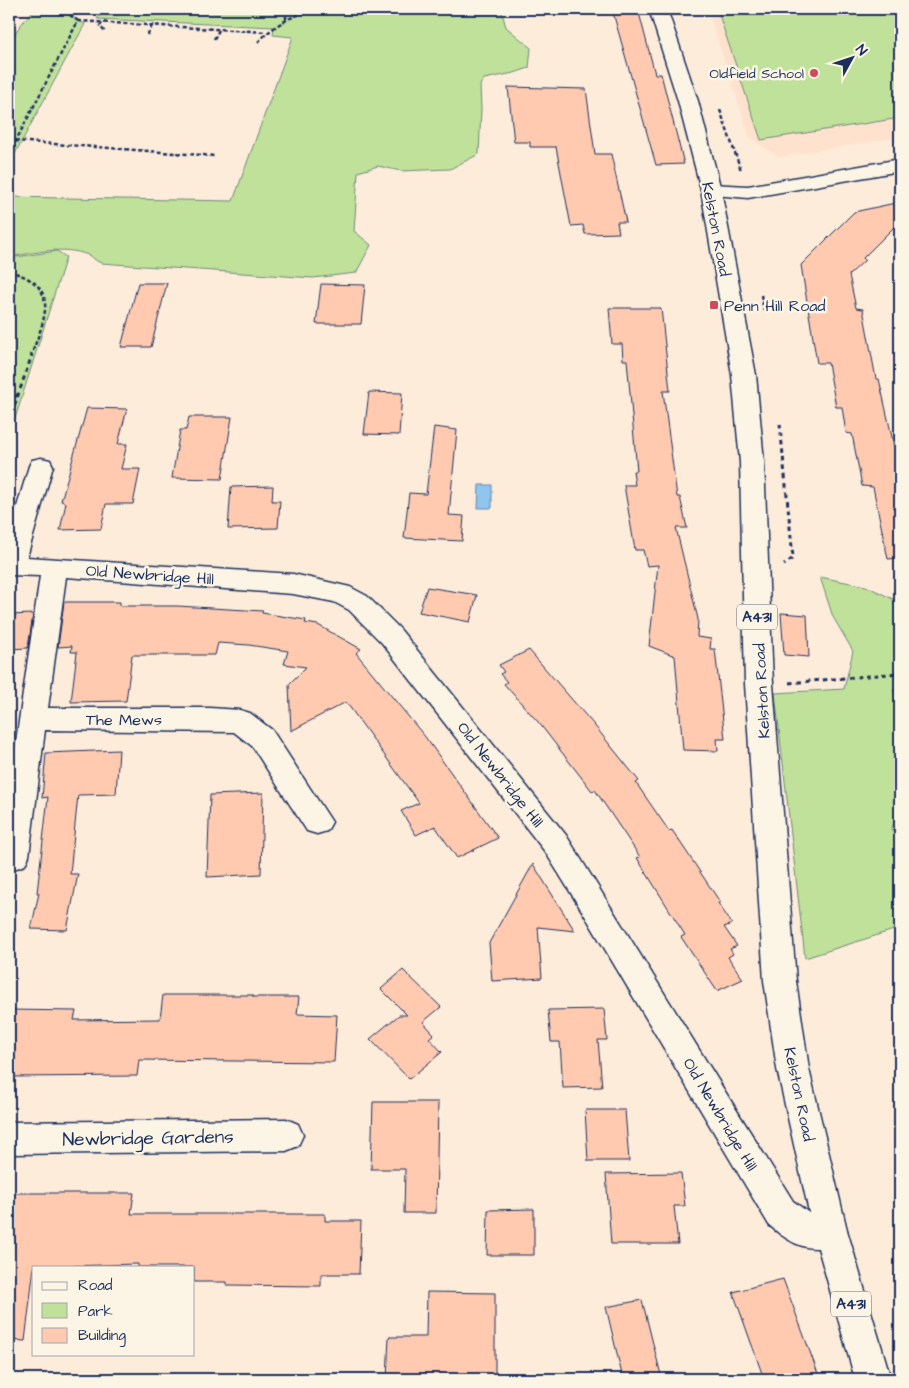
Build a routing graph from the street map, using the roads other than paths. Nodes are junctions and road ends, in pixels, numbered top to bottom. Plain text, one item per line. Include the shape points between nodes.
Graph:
1 (658, 9) edge
2 (900, 165) edge
3 (710, 190) junction
4 (41, 466) dead end
5 (10, 566) edge
6 (54, 567) junction
7 (33, 719) junction
8 (317, 822) dead end
9 (14, 856) dead end
10 (286, 1135) dead end
11 (9, 1138) edge
12 (830, 1230) junction
13 (873, 1379) edge

1 - 3 main road, Kelston Road / A431 via 688,101
2 - 3 main road via 748,192
3 - 12 main road, Kelston Road / A431 via 744,375 752,462 759,684 780,981 793,1069
4 - 5 main road
5 - 6 main road, Old Newbridge Hill
6 - 7 main road
6 - 12 main road, Old Newbridge Hill via 293,584 341,594 371,614 556,844 781,1213 798,1228 812,1233
7 - 8 main road, The Mews via 240,721 262,738
7 - 9 main road
10 - 11 main road, Newbridge Gardens
12 - 13 main road, A431

